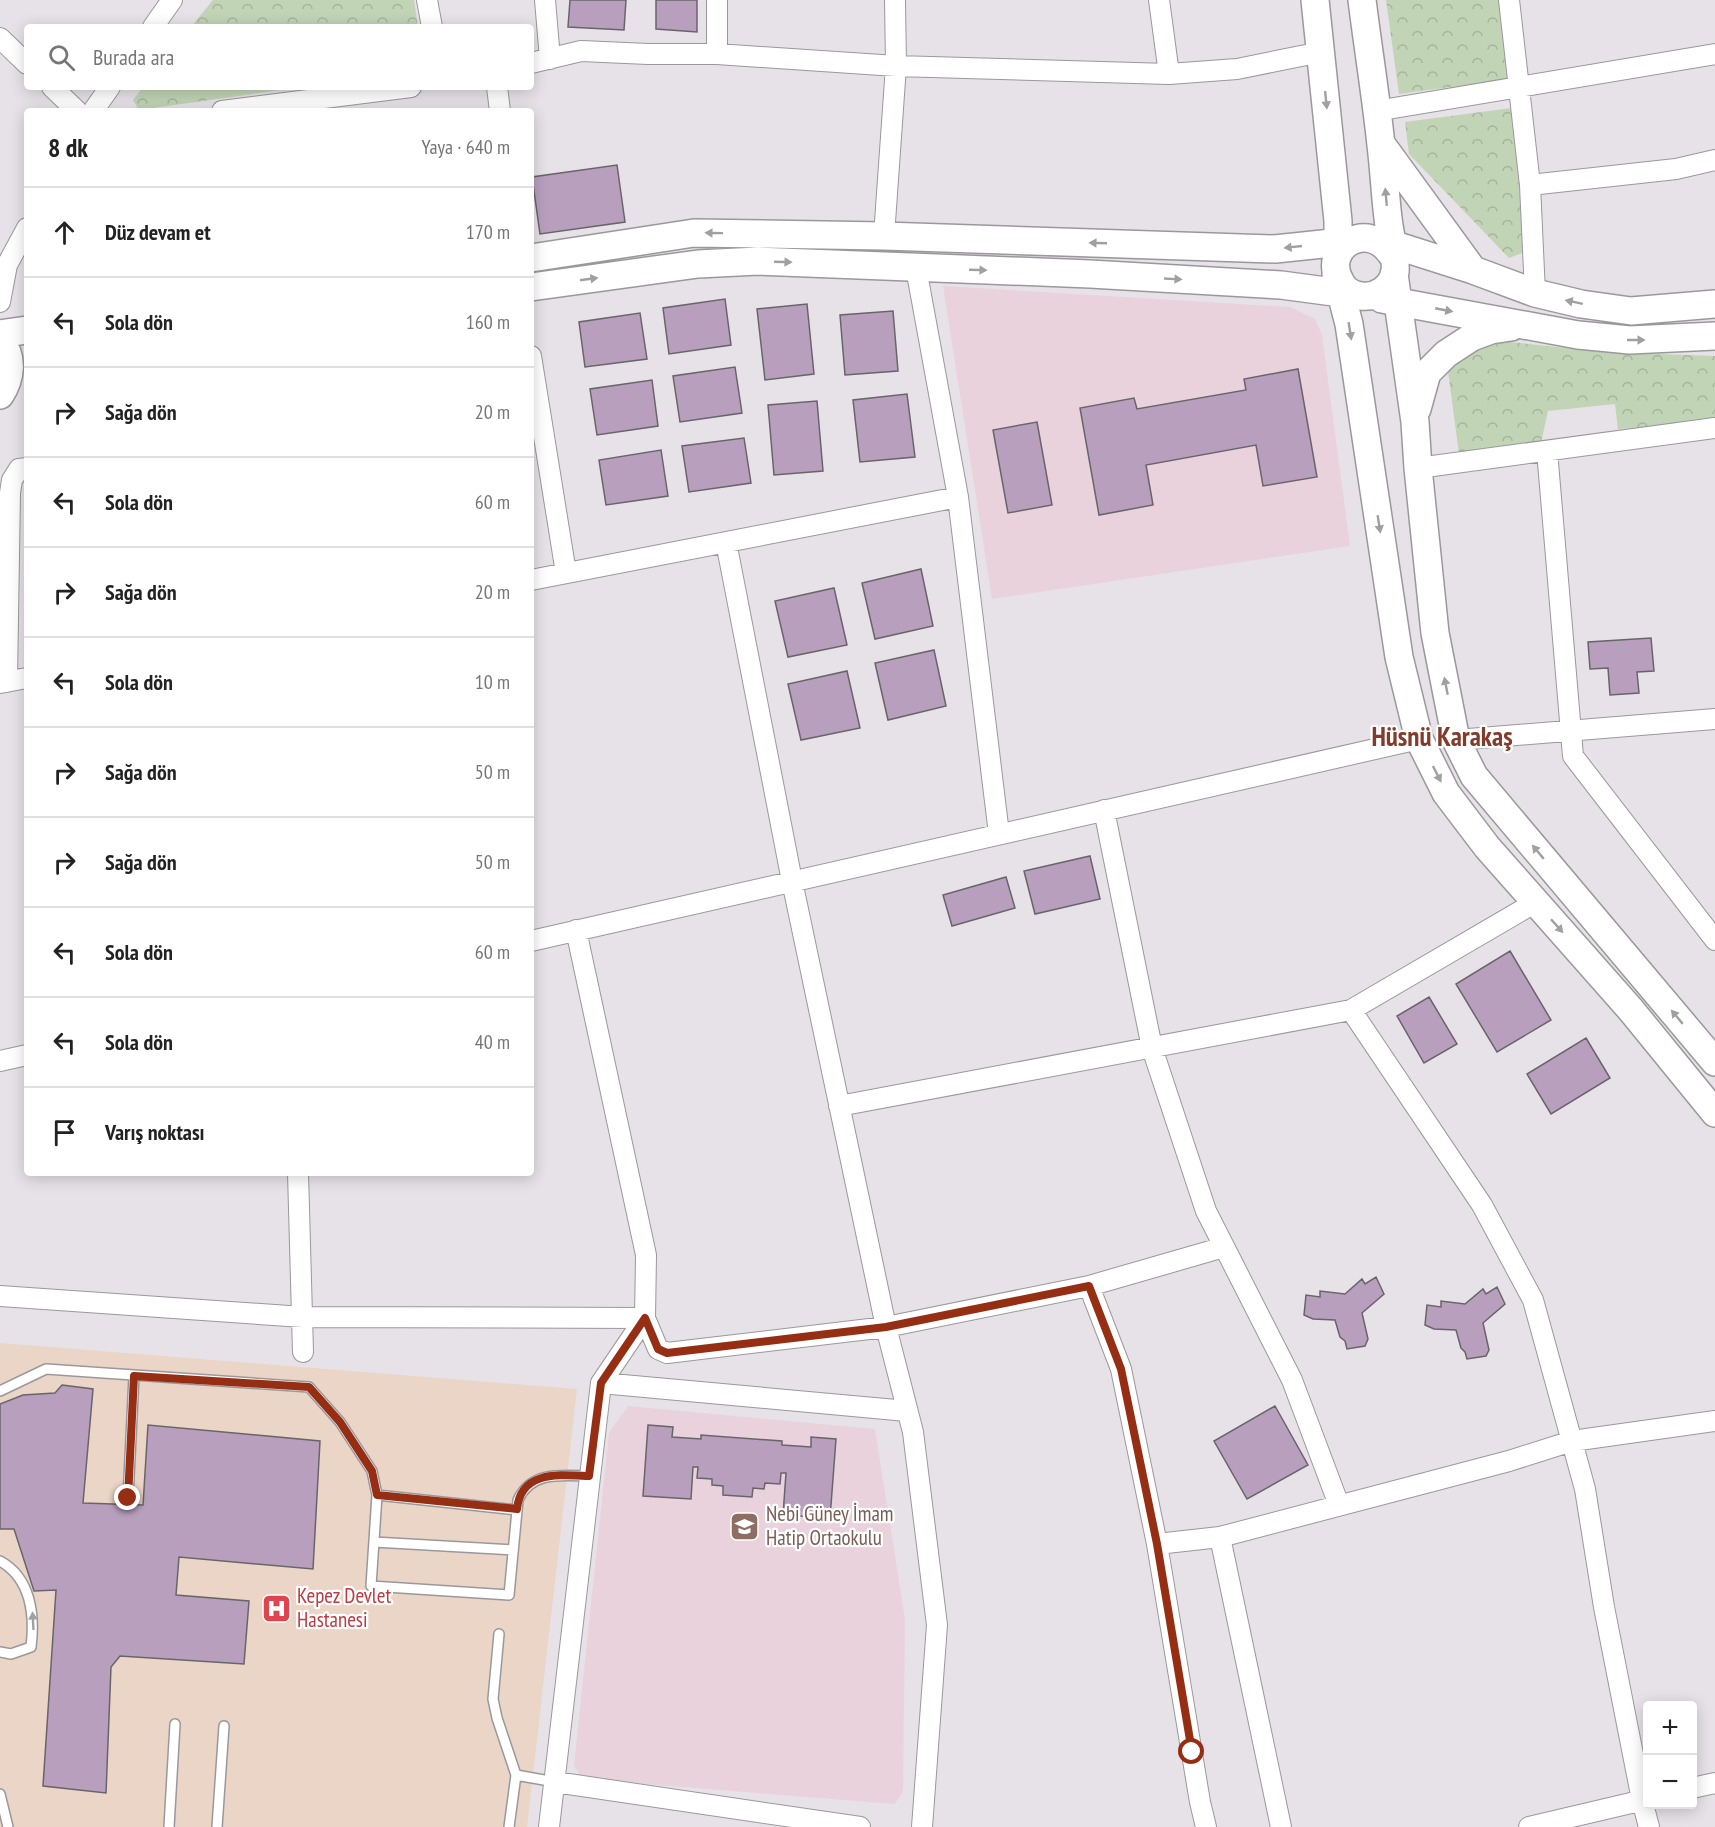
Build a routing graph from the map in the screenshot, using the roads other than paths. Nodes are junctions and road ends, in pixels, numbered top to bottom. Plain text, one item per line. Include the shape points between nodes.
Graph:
1 (172, 0) edge
2 (427, 0) edge
3 (545, 0) edge
4 (717, 0) edge
5 (895, 0) edge
6 (1159, 0) edge
7 (1315, 0) edge
8 (1362, 0) edge
9 (1509, 0) edge
10 (155, 24) edge
11 (431, 24) edge
12 (0, 38) edge
13 (1321, 52) junction
14 (717, 54) junction
15 (1715, 54) edge
16 (24, 61) edge
17 (540, 61) edge
18 (896, 66) junction
19 (1170, 74) junction
20 (1520, 87) junction
21 (55, 90) edge
22 (108, 90) edge
23 (387, 90) edge
24 (497, 90) edge
25 (74, 108) edge
26 (95, 108) edge
27 (246, 108) edge
28 (500, 108) edge
29 (1376, 111) junction
30 (1381, 144) junction
31 (1715, 160) edge
32 (1530, 184) junction
33 (24, 233) edge
34 (884, 236) junction
35 (1389, 253) junction
36 (534, 258) edge
37 (3, 269) edge
38 (1473, 270) junction
39 (1347, 271) junction
40 (918, 279) dead end
41 (534, 287) edge
42 (1535, 293) junction
43 (1398, 301) junction
44 (0, 302) edge
45 (1715, 304) edge
46 (1524, 326) junction
47 (24, 330) edge
48 (0, 334) edge
49 (1715, 336) edge
50 (0, 341) edge
51 (534, 375) edge
52 (12, 378) edge
53 (1415, 422) junction
54 (1715, 428) edge
55 (1547, 451) junction
56 (24, 468) edge
57 (1418, 468) junction
58 (958, 497) junction
59 (726, 542) junction
60 (566, 573) junction
61 (534, 579) edge
62 (24, 679) edge
63 (4, 682) edge
64 (1715, 718) edge
65 (1569, 730) junction
66 (1419, 739) junction
67 (1456, 740) junction
68 (1104, 810) junction
69 (999, 834) junction
70 (792, 881) junction
71 (1536, 902) junction
72 (576, 930) junction
73 (1715, 939) edge
74 (534, 940) edge
75 (1352, 1010) junction
76 (1152, 1048) junction
77 (24, 1056) edge
78 (0, 1061) edge
79 (1715, 1062) edge
80 (839, 1106) junction
81 (1715, 1113) edge
82 (298, 1176) edge
83 (1224, 1247) junction
84 (1089, 1286) junction
85 (0, 1296) edge
86 (303, 1317) junction
87 (645, 1318) junction
88 (886, 1327) junction
89 (303, 1352) dead end
90 (134, 1376) junction
91 (601, 1383) junction
92 (0, 1391) edge
93 (908, 1411) junction
94 (1715, 1421) edge
95 (1572, 1441) junction
96 (589, 1476) junction
97 (377, 1495) junction
98 (128, 1498) dead end
99 (1339, 1505) junction
100 (517, 1509) junction
101 (1220, 1537) junction
102 (374, 1542) junction
103 (1157, 1544) junction
104 (513, 1550) junction
105 (0, 1561) edge
106 (499, 1634) dead end
107 (0, 1652) edge
108 (175, 1724) dead end
109 (224, 1726) dead end
110 (516, 1775) junction
111 (555, 1782) junction
112 (1715, 1783) edge
113 (1697, 1787) edge
114 (1643, 1791) edge
115 (0, 1794) edge
116 (1643, 1800) edge
117 (1646, 1809) edge
118 (6, 1826) edge
119 (169, 1827) edge
120 (218, 1827) edge
121 (509, 1827) edge
122 (549, 1827) edge
123 (860, 1827) edge
124 (922, 1827) edge
125 (1206, 1827) edge
126 (1281, 1827) edge
127 (1529, 1827) edge
128 (1649, 1827) edge

1 - 10 street
2 - 11 street
3 - 17 street
4 - 14 street
5 - 18 street
6 - 19 street
7 - 13 main road
8 - 29 main road
9 - 20 street
12 - 16 street
13 - 19 street via 1237,69
13 -> 39 main road via 1338,221
14 - 17 street via 581,51
14 - 18 street
15 - 20 street
18 - 19 street
18 - 34 street
20 - 29 street
20 - 32 street
21 - 25 street
22 - 26 street
23 - 27 street
24 - 28 street
29 - 30 main road
35 -> 30 main road
30 - 38 main road
31 - 32 street via 1676,169
32 - 42 street
33 - 37 street
34 -> 36 main road via 694,233
39 -> 34 main road via 1275,249
35 - 38 main road
35 - 39 main road via 1370,237
35 - 39 main road via 1390,283 1384,290
35 - 43 main road
37 - 44 street
38 - 42 main road
41 -> 39 main road via 698,264 758,261 1258,284
39 - 43 main road
39 -> 66 main road via 1349,324 1399,657
40 - 58 street
45 -> 42 main road via 1631,311
43 -> 46 main road
43 - 53 main road
46 -> 49 main road via 1630,340
46 - 53 main road via 1491,330 1446,354 1427,373
47 - 48 main road
50 - 52 main road via 9,358
51 - 60 street
53 - 57 main road
54 - 55 street
55 - 57 street
55 - 65 street
56 - 63 street via 19,469 12,480 10,493
67 -> 57 main road via 1436,633
58 - 59 street
58 - 69 street
59 - 60 street
59 - 70 street
60 - 61 street
62 - 63 street
64 - 65 street
65 - 67 street
65 - 73 street via 1572,756
66 - 68 street
66 -> 71 main road via 1446,793 1487,848
79 -> 67 main road via 1474,776
68 - 69 street
68 - 76 street
69 - 70 street
70 - 72 street
70 - 80 street
71 - 75 street
71 -> 81 main road
72 - 74 street
72 - 87 street via 646,1255
75 - 76 street
75 - 95 street via 1482,1204 1533,1300
76 - 80 street
76 - 83 street via 1206,1211
77 - 78 street
80 - 88 street
82 - 86 street
83 - 84 street
83 - 99 street via 1292,1380
84 - 88 street
84 - 103 street via 1121,1369
85 - 86 street
86 - 87 street
86 - 89 street
87 - 88 street via 658,1349 667,1353
87 - 91 street
88 - 93 street
90 - 92 lane via 46,1369
90 - 97 lane via 309,1387 340,1422 372,1471
90 - 98 lane
91 - 93 street
91 - 96 street
93 - 124 street via 937,1625
94 - 95 street
95 - 99 street
95 - 114 street via 1585,1489 1604,1606
96 - 100 lane via 554,1475 535,1480 521,1492
96 - 111 street
97 - 100 lane
97 - 102 lane
99 - 101 street
100 - 104 lane
101 - 103 street
101 - 126 street
102 - 104 lane
102 - 104 lane via 371,1586 509,1595
103 - 125 street
107 -> 105 lane via 10,1654 31,1647 34,1627 23,1585 12,1568
106 - 110 lane via 493,1699
108 - 119 lane
109 - 120 lane
110 - 111 lane
110 - 121 lane
111 - 122 street
111 - 123 street
112 - 113 street
115 - 118 lane
116 - 127 street
117 - 128 street

